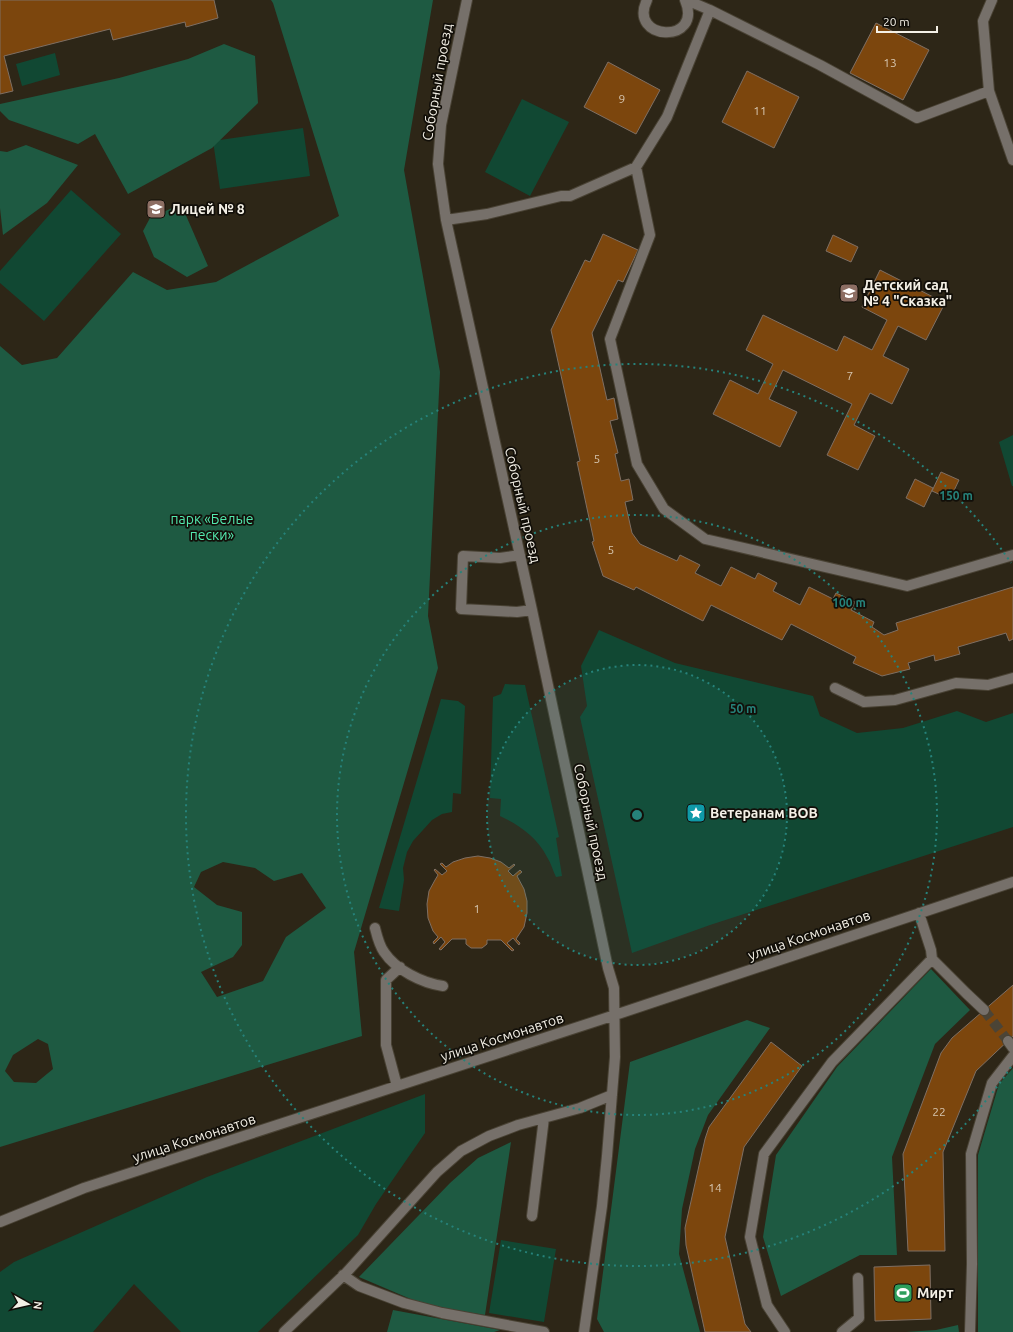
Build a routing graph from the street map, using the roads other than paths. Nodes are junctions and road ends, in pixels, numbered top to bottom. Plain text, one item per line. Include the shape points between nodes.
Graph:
1 (466, 0) edge
2 (647, 0) edge
3 (685, 0) edge
4 (992, 0) edge
5 (710, 10) junction
6 (989, 91) junction
7 (1013, 160) edge
8 (636, 167) junction
9 (446, 220) junction
10 (520, 555) junction
11 (1013, 555) edge
12 (532, 610) junction
13 (1013, 678) edge
14 (835, 688) dead end
15 (1013, 882) edge
16 (919, 913) junction
17 (375, 928) dead end
18 (932, 959) junction
19 (400, 967) junction
20 (443, 986) dead end
21 (984, 1010) tunnel mouth
22 (615, 1015) junction
23 (1013, 1056) edge
24 (397, 1086) junction
25 (612, 1095) junction
26 (544, 1118) junction
27 (532, 1216) dead end
28 (0, 1222) edge
29 (343, 1275) junction
30 (858, 1278) dead end
31 (284, 1332) edge
32 (544, 1332) edge
33 (584, 1332) edge
34 (785, 1332) edge
35 (842, 1332) edge
36 (970, 1332) edge

1 - 9 street, Соборный проезд via 441,124 438,164
2 - 3 street via 644,5 645,20 649,26 662,33 676,31 686,21 688,14
3 - 5 street
4 - 6 street via 983,21
5 - 6 street via 820,64 917,118
5 - 8 street via 667,117
6 - 7 street
8 - 9 street via 570,196
8 - 11 street via 650,235 610,339 637,464 664,509 705,539 907,586
9 - 10 street, Соборный проезд
10 - 12 street, Соборный проезд
10 - 12 street via 500,558 463,556 461,609 517,612
12 - 22 street, Соборный проезд via 614,988
13 - 14 street via 988,685 956,683 895,700 872,702 864,702
15 - 16 street, улица Космонавтов
16 - 18 street
16 - 22 street, улица Космонавтов
17 - 19 street via 384,952
18 - 21 street
18 - 34 street via 832,1062 764,1154 750,1237 767,1306
19 - 20 street via 428,982
19 - 24 street via 386,980 386,1045
22 - 24 street, улица Космонавтов
22 - 25 street, Соборный проезд
23 - 36 street via 992,1083 971,1154
24 - 28 street, улица Космонавтов via 84,1188
25 - 26 street via 580,1108
25 - 33 street, Соборный проезд via 602,1206
26 - 27 street
26 - 29 street via 489,1136 461,1151 437,1172
29 - 31 street
29 - 32 street via 358,1286 404,1303
30 - 35 street via 859,1318

